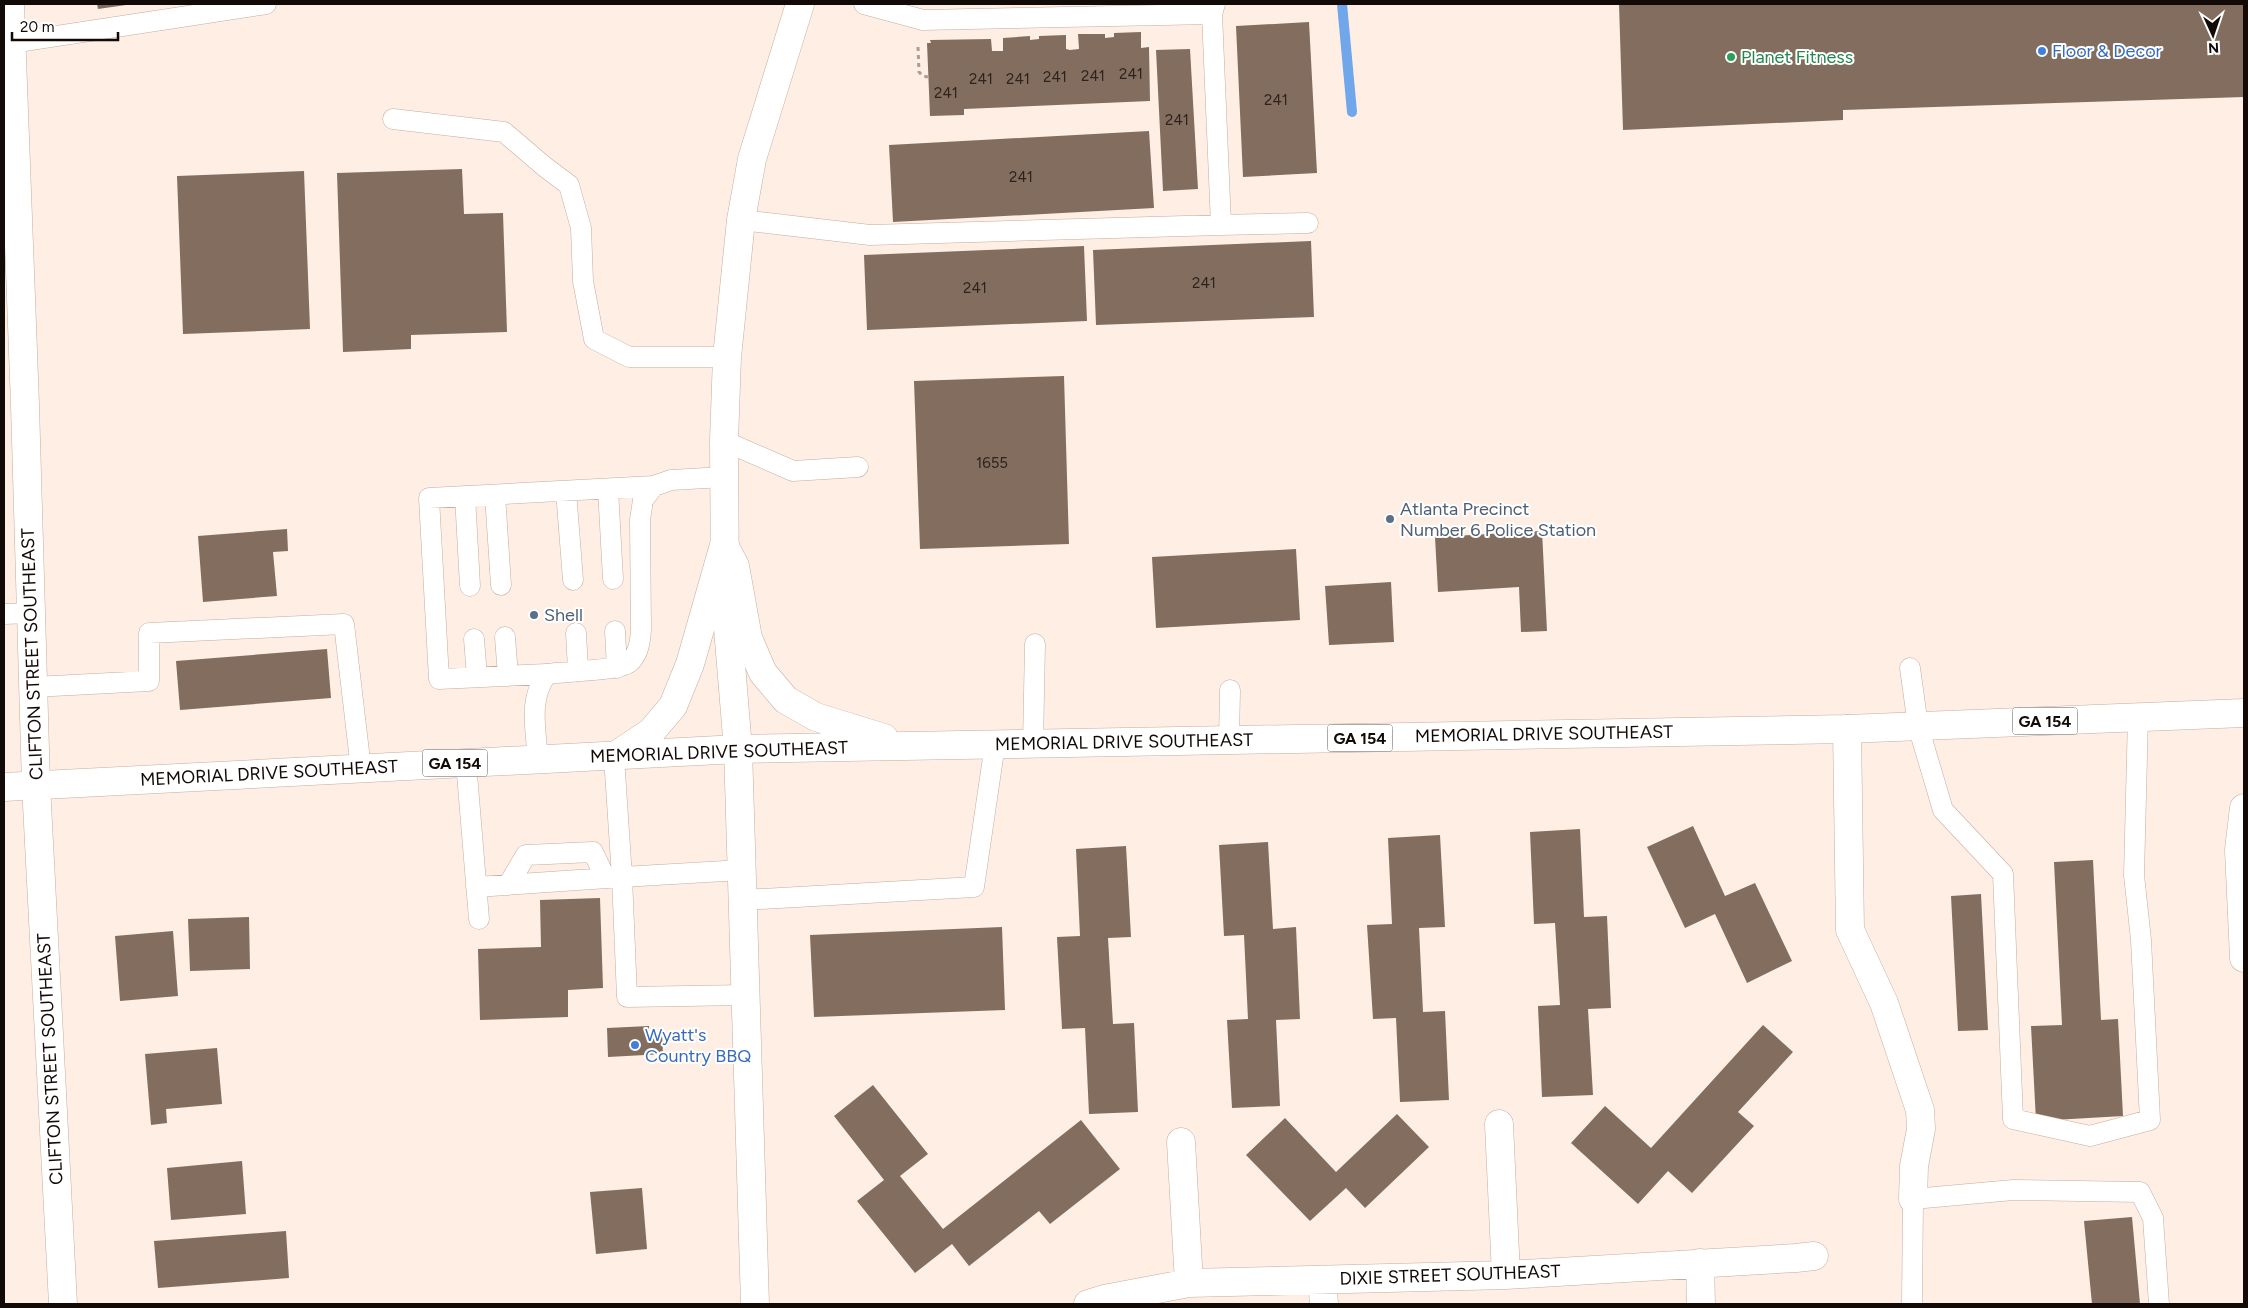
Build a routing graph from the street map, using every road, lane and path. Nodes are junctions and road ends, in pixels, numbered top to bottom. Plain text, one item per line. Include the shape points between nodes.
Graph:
1 (10, 4) edge
2 (266, 4) edge
3 (800, 4) edge
4 (864, 4) edge
5 (1214, 9) edge
6 (11, 43) junction
7 (393, 119) dead end
8 (741, 220) junction
9 (1308, 223) dead end
10 (1221, 225) junction
11 (727, 357) junction
12 (724, 441) junction
13 (858, 468) dead end
14 (724, 477) junction
15 (654, 486) junction
16 (608, 489) junction
17 (566, 491) junction
18 (495, 495) junction
19 (465, 496) junction
20 (724, 545) junction
21 (613, 579) dead end
22 (573, 580) dead end
23 (502, 585) dead end
24 (470, 586) dead end
25 (31, 613) junction
26 (4, 614) edge
27 (615, 631) dead end
28 (576, 633) dead end
29 (505, 637) dead end
30 (474, 638) dead end
31 (1036, 644) dead end
32 (617, 668) junction
33 (1910, 668) dead end
34 (578, 670) junction
35 (547, 674) junction
36 (508, 676) junction
37 (477, 677) junction
38 (33, 687) junction
39 (1230, 690) dead end
40 (2244, 713) edge
41 (2138, 717) junction
42 (1918, 726) junction
43 (1847, 729) junction
44 (1229, 740) junction
45 (995, 744) junction
46 (1033, 744) junction
47 (914, 746) junction
48 (738, 749) junction
49 (614, 757) junction
50 (538, 760) junction
51 (466, 762) junction
52 (361, 769) junction
53 (36, 785) junction
54 (4, 787) edge
55 (2244, 808) edge
56 (742, 870) junction
57 (613, 877) junction
58 (508, 885) junction
59 (476, 887) junction
60 (743, 900) junction
61 (479, 919) dead end
62 (2244, 958) edge
63 (745, 995) junction
64 (1499, 1124) dead end
65 (1181, 1142) dead end
66 (1913, 1199) junction
67 (1814, 1256) dead end
68 (1700, 1263) junction
69 (1506, 1275) junction
70 (1189, 1283) junction
71 (1323, 1292) edge
72 (63, 1304) edge
73 (755, 1304) edge
74 (1088, 1304) edge
75 (1701, 1304) edge
76 (1912, 1304) edge
77 (2159, 1304) edge

1 - 6 street, CLIFTON STREET SOUTHEAST
2 - 6 lane
3 - 8 street via 752,159
4 - 5 lane via 923,20
5 - 10 lane
6 - 25 street, CLIFTON STREET SOUTHEAST
7 - 11 lane via 504,132 569,186 581,228 583,281 594,339 629,357
8 - 10 lane via 870,235
8 - 11 street
9 - 10 lane
11 - 12 street
12 - 13 lane via 792,471
12 - 14 street
14 - 15 lane via 671,480
14 - 20 street
15 - 16 lane
15 - 32 lane via 643,500 640,520 639,648 629,663
16 - 17 lane
16 - 21 lane
17 - 18 lane
17 - 22 lane
18 - 19 lane
18 - 23 lane
19 - 24 lane
19 - 37 lane via 430,498 440,679
20 - 47 street via 736,566 748,638 763,673 786,700 816,717
20 - 48 street
20 - 49 street via 690,664 673,706 651,732
25 - 26 lane
25 - 38 street, CLIFTON STREET SOUTHEAST
27 - 32 lane
28 - 34 lane
29 - 36 lane
30 - 37 lane
31 - 46 lane
32 - 34 lane
33 - 42 lane
34 - 35 lane
35 - 36 lane
35 - 50 lane via 534,697
36 - 37 lane
38 - 52 lane via 149,682 149,633 344,624
38 - 53 street, CLIFTON STREET SOUTHEAST
39 - 44 lane
40 - 41 street, MEMORIAL DRIVE SOUTHEAST / GA 154
41 - 42 street, MEMORIAL DRIVE SOUTHEAST / GA 154
41 - 42 lane via 2134,875 2141,940 2150,1120 2090,1136 2013,1118 2004,874 1944,810
42 - 43 street, MEMORIAL DRIVE SOUTHEAST / GA 154
43 - 44 street, MEMORIAL DRIVE SOUTHEAST / GA 154
43 - 66 street via 1850,930 1884,1003 1920,1110
44 - 46 street, MEMORIAL DRIVE SOUTHEAST / GA 154
45 - 46 street, MEMORIAL DRIVE SOUTHEAST / GA 154
45 - 47 street, MEMORIAL DRIVE SOUTHEAST / GA 154
45 - 60 lane via 974,887
47 - 48 street, MEMORIAL DRIVE SOUTHEAST / GA 154
48 - 49 street, MEMORIAL DRIVE SOUTHEAST / GA 154
48 - 56 street
49 - 50 street, MEMORIAL DRIVE SOUTHEAST / GA 154
49 - 57 lane
50 - 51 street, MEMORIAL DRIVE SOUTHEAST / GA 154
51 - 52 street, MEMORIAL DRIVE SOUTHEAST / GA 154
51 - 59 lane
52 - 53 street, MEMORIAL DRIVE SOUTHEAST / GA 154
53 - 54 street, MEMORIAL DRIVE SOUTHEAST / GA 154
53 - 72 street, CLIFTON STREET SOUTHEAST
55 - 62 street via 2239,850
56 - 57 lane
56 - 60 street
57 - 58 lane
57 - 58 lane via 593,852 526,855
57 - 63 lane via 627,997
58 - 59 lane
59 - 61 lane
60 - 63 street
63 - 73 street
64 - 69 street
65 - 70 street
66 - 76 lane
66 - 77 lane via 2013,1190 2140,1192 2153,1218
67 - 68 street, DIXIE STREET SOUTHEAST
68 - 69 street, DIXIE STREET SOUTHEAST
68 - 75 street
69 - 71 street, DIXIE STREET SOUTHEAST
70 - 71 street, DIXIE STREET SOUTHEAST
70 - 74 street, DIXIE STREET SOUTHEAST

